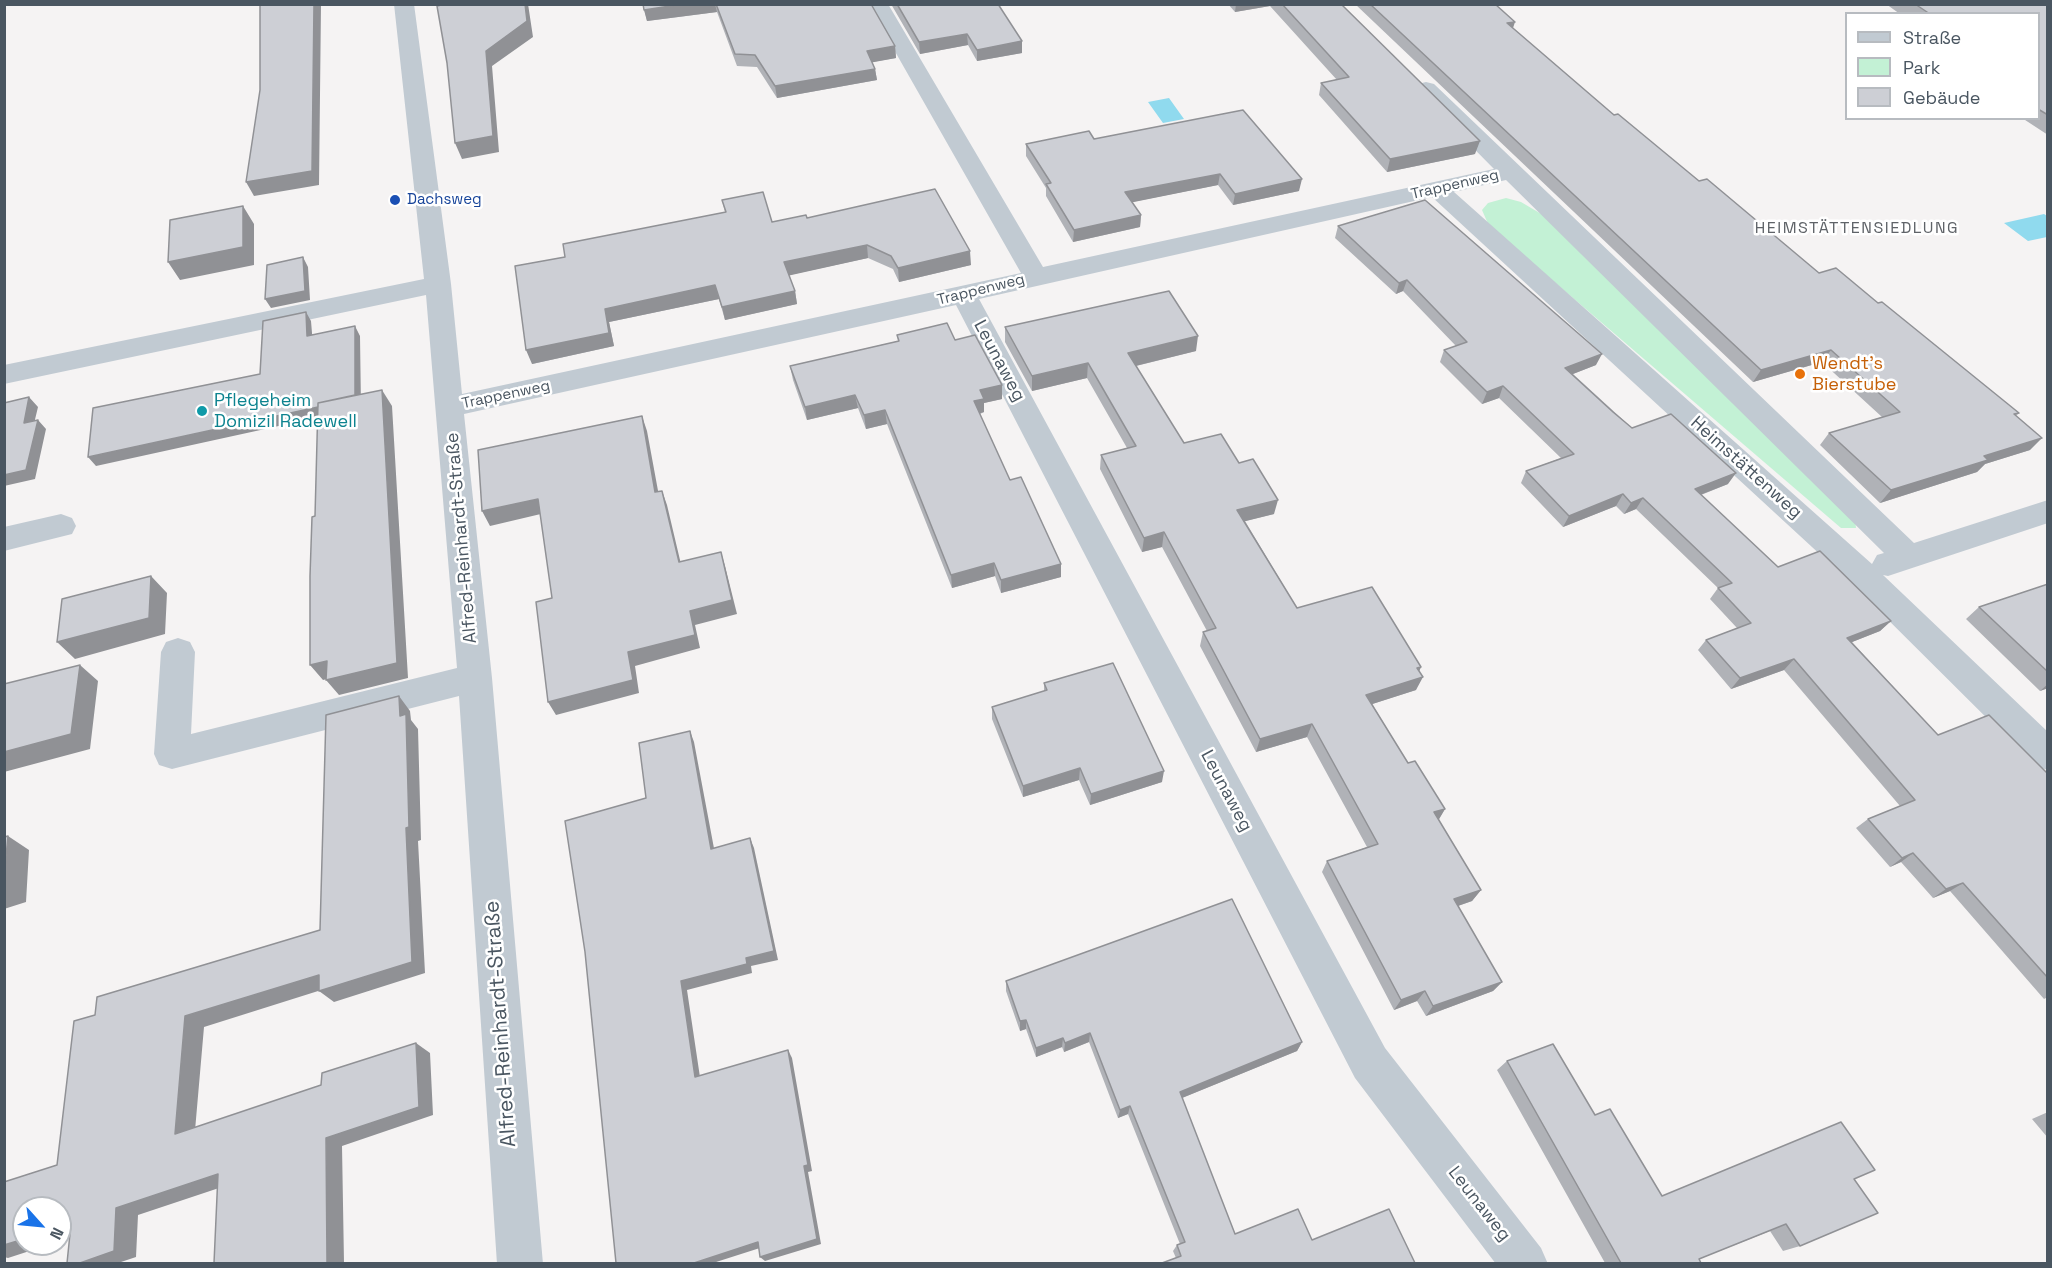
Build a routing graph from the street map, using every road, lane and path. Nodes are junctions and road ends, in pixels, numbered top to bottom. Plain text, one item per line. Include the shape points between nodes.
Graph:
1 (404, 4) edge
2 (878, 4) edge
3 (1413, 76) edge
4 (1512, 172) junction
5 (1437, 189) junction
6 (1036, 277) junction
7 (438, 284) junction
8 (964, 295) junction
9 (4, 375) edge
10 (450, 407) junction
11 (2048, 511) edge
12 (61, 526) dead end
13 (4, 539) edge
14 (1908, 557) junction
15 (1861, 573) junction
16 (178, 651) dead end
17 (475, 678) junction
18 (2048, 755) edge
19 (520, 1263) edge
20 (1525, 1263) edge

1 - 7 street, Alfred-Reinhardt-Straße
2 - 6 street
3 - 4 street
4 - 5 street, Trappenweg
4 - 14 street
5 - 6 street, Trappenweg
5 - 15 street, Heimstättenweg
6 - 8 street, Trappenweg
7 - 9 street
7 - 10 street, Alfred-Reinhardt-Straße
8 - 10 street, Trappenweg
8 - 20 street, Leunaweg via 1370,1063
10 - 17 street, Alfred-Reinhardt-Straße
11 - 14 street
12 - 13 street
14 - 15 street
15 - 18 street, Heimstättenweg
16 - 17 street via 172,754
17 - 19 street, Alfred-Reinhardt-Straße

